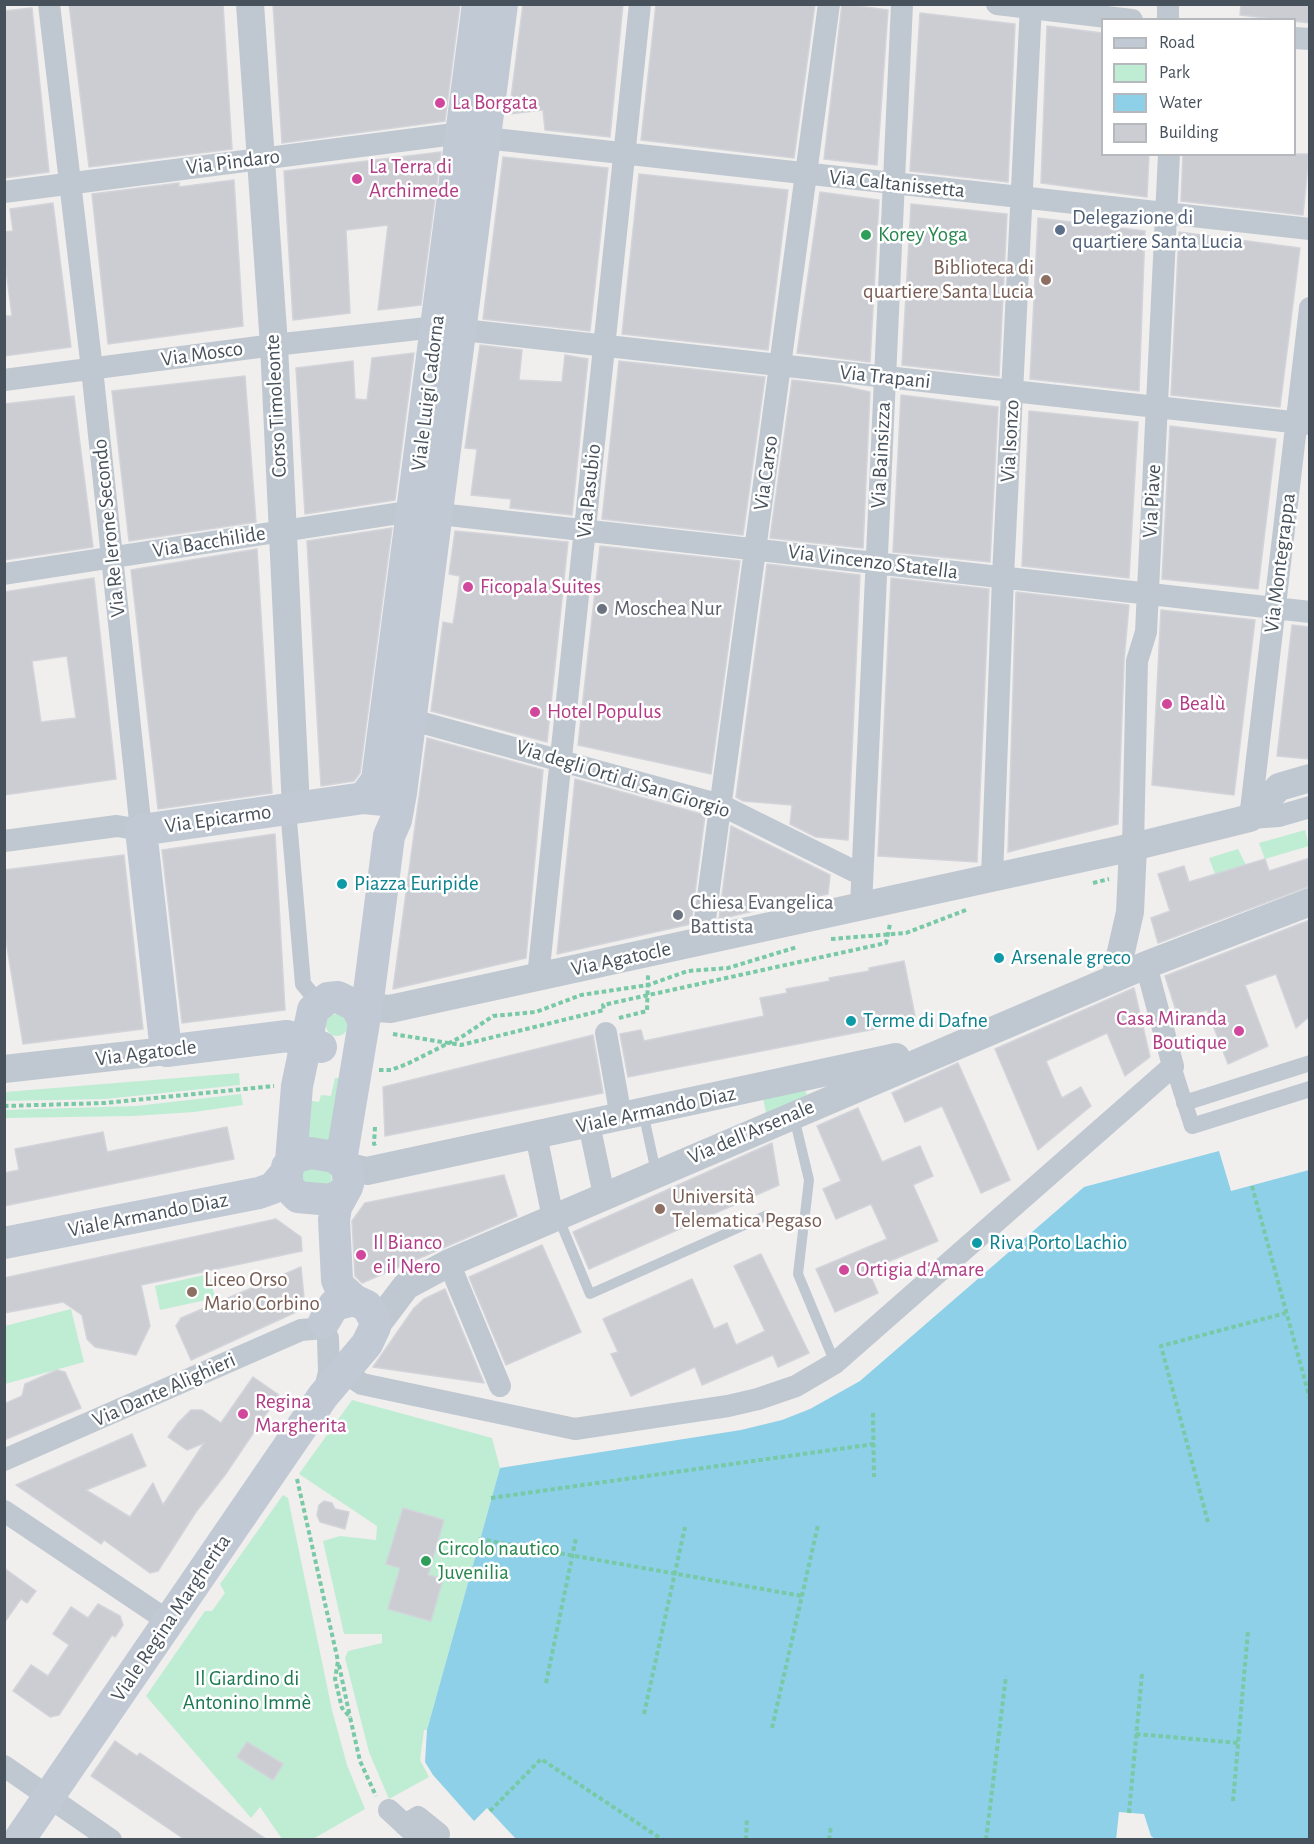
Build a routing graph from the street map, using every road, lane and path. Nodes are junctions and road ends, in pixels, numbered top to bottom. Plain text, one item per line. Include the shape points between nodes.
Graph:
1 (49, 4) edge
2 (250, 4) edge
3 (478, 4) edge
4 (502, 4) edge
5 (640, 4) edge
6 (829, 4) edge
7 (902, 4) edge
8 (997, 4) edge
9 (1031, 6) edge
10 (1118, 18) edge
11 (473, 135) junction
12 (625, 153) junction
13 (1169, 156) edge
14 (259, 159) junction
15 (806, 173) junction
16 (894, 183) junction
17 (68, 184) junction
18 (4, 192) edge
19 (1022, 197) junction
20 (1166, 213) junction
21 (1310, 229) edge
22 (1310, 308) edge
23 (448, 328) junction
24 (274, 345) junction
25 (604, 345) junction
26 (780, 365) junction
27 (92, 369) junction
28 (885, 376) junction
29 (4, 380) edge
30 (1012, 391) junction
31 (1156, 407) junction
32 (1303, 423) edge
33 (425, 511) junction
34 (585, 529) junction
35 (282, 531) junction
36 (756, 548) junction
37 (112, 557) junction
38 (876, 562) junction
39 (4, 574) edge
40 (1003, 577) junction
41 (1147, 593) junction
42 (1274, 608) junction
43 (1310, 612) edge
44 (409, 719) junction
45 (561, 759) junction
46 (1255, 772) junction
47 (1310, 778) edge
48 (381, 796) junction
49 (721, 805) junction
50 (1310, 807) edge
51 (292, 808) junction
52 (1250, 818) junction
53 (141, 830) junction
54 (4, 841) edge
55 (1133, 847) junction
56 (862, 875) junction
57 (992, 878) junction
58 (1119, 878) dead end
59 (1085, 884) dead end
60 (1310, 902) edge
61 (971, 908) dead end
62 (1130, 912) junction
63 (871, 914) junction
64 (888, 936) junction
65 (829, 940) dead end
66 (702, 941) junction
67 (808, 944) dead end
68 (1146, 964) junction
69 (637, 974) dead end
70 (538, 977) junction
71 (1115, 978) junction
72 (648, 985) junction
73 (647, 996) junction
74 (345, 1024) junction
75 (606, 1033) joint
76 (965, 1041) junction
77 (449, 1044) junction
78 (1310, 1050) edge
79 (166, 1051) junction
80 (379, 1061) dead end
81 (1310, 1063) edge
82 (1173, 1066) junction
83 (4, 1069) edge
84 (1288, 1070) junction
85 (373, 1071) dead end
86 (379, 1071) junction
87 (378, 1081) dead end
88 (275, 1086) dead end
89 (1303, 1091) edge
90 (723, 1095) junction
91 (1184, 1102) junction
92 (4, 1106) edge
93 (794, 1113) junction
94 (632, 1115) junction
95 (375, 1123) dead end
96 (589, 1124) junction
97 (536, 1135) junction
98 (733, 1140) junction
99 (380, 1142) dead end
100 (288, 1167) junction
101 (656, 1173) junction
102 (343, 1174) junction
103 (1252, 1185) dead end
104 (604, 1195) junction
105 (305, 1198) junction
106 (767, 1215) dead end
107 (555, 1217) junction
108 (4, 1243) edge
109 (449, 1263) junction
110 (354, 1300) junction
111 (1286, 1313) junction
112 (325, 1330) junction
113 (371, 1336) junction
114 (835, 1363) junction
115 (346, 1367) junction
116 (500, 1386) dead end
117 (322, 1396) junction
118 (1310, 1399) edge
119 (873, 1413) dead end
120 (874, 1444) junction
121 (4, 1460) edge
122 (276, 1464) junction
123 (874, 1477) dead end
124 (491, 1498) dead end
125 (4, 1511) edge
126 (1208, 1522) dead end
127 (818, 1525) dead end
128 (685, 1527) dead end
129 (576, 1538) dead end
130 (480, 1539) dead end
131 (572, 1555) junction
132 (675, 1573) junction
133 (802, 1596) junction
134 (168, 1621) junction
135 (1248, 1631) dead end
136 (1142, 1674) dead end
137 (1006, 1676) dead end
138 (546, 1683) dead end
139 (644, 1714) dead end
140 (772, 1728) dead end
141 (1136, 1734) junction
142 (1239, 1743) junction
143 (4, 1766) edge
144 (48, 1796) junction
145 (1233, 1801) dead end
146 (490, 1811) dead end
147 (1129, 1813) dead end
148 (747, 1818) dead end
149 (405, 1825) edge
150 (831, 1826) dead end
151 (19, 1839) edge
152 (111, 1839) edge
153 (436, 1839) edge
154 (663, 1839) edge
155 (746, 1839) edge
156 (829, 1839) edge
157 (986, 1839) edge

1 - 17 street, Via Re Ierone Secondo
2 - 14 street, Corso Timoleonte
3 - 11 main road, Viale Luigi Cadorna
4 - 11 main road, Viale Luigi Cadorna
5 - 12 street, Via Pasubio
6 - 15 street, Via Carso
7 - 16 street, Via Bainsizza
8 - 9 street
9 - 10 street
9 - 19 street, Via Isonzo
11 - 12 street, Via Caltanissetta
11 - 14 street, Via Pindaro
11 - 23 main road, Viale Luigi Cadorna
12 - 15 street, Via Caltanissetta
12 - 25 street, Via Pasubio
13 - 20 street, Via Piave
14 - 17 street, Via Pindaro
14 - 24 street, Corso Timoleonte
15 - 16 street, Via Caltanissetta
15 - 26 street, Via Carso
16 - 19 street, Via Caltanissetta
16 - 28 street, Via Bainsizza
17 - 18 street, Via Pindaro
17 - 27 street, Via Re Ierone Secondo
19 - 20 street, Via Caltanissetta
19 - 30 street, Via Isonzo
20 - 21 street, Via Caltanissetta
20 - 31 street, Via Piave
22 - 32 street, Via Montegrappa
23 - 24 street, Via Mosco
23 - 25 street, Via Trapani
23 - 33 main road, Viale Luigi Cadorna
24 - 27 street, Via Mosco
24 - 35 street, Corso Timoleonte
25 - 26 street, Via Trapani
25 - 34 street, Via Pasubio
26 - 28 street, Via Trapani
26 - 36 street, Via Carso
27 - 29 street, Via Mosco
27 - 37 street, Via Re Ierone Secondo
28 - 30 street, Via Trapani
28 - 38 street, Via Bainsizza
30 - 31 street, Via Trapani
30 - 40 street, Via Isonzo
31 - 32 street, Via Trapani
31 - 41 street, Via Piave
32 - 42 street, Via Montegrappa
33 - 34 street, Via Vincenzo Statella
33 - 35 street, Via Bacchilide
33 - 44 main road, Viale Luigi Cadorna
33 - 48 main road, Viale Luigi Cadorna
34 - 36 street, Via Vincenzo Statella
34 - 45 street, Via Pasubio
35 - 37 street, Via Bacchilide
35 - 51 street, Corso Timoleonte
36 - 38 street, Via Vincenzo Statella
36 - 49 street, Via Carso
37 - 39 street, Via Bacchilide
37 - 53 street, Via Re Ierone Secondo
38 - 40 street, Via Vincenzo Statella
38 - 56 street, Via Bainsizza
40 - 41 street, Via Vincenzo Statella
40 - 57 street, Via Isonzo
41 - 42 street, Via Vincenzo Statella
41 - 55 street, Via Piave via 1146,632 1137,661
42 - 43 street, Via Vincenzo Statella
42 - 46 street, Via Montegrappa
44 - 45 street, Via degli Orti di San Giorgio
44 - 48 main road, Viale Luigi Cadorna
45 - 49 street, Via degli Orti di San Giorgio
45 - 70 street, Via Pasubio
46 - 47 street
46 - 52 street, Via Montegrappa
47 - 52 street via 1279,787
48 - 51 main road, Via Epicarmo
48 - 74 main road via 396,820
49 - 56 street, Via degli Orti di San Giorgio
49 - 66 street, Via Carso
50 - 52 street via 1279,816
51 - 53 main road, Via Epicarmo
51 - 74 street via 303,984
52 - 55 street, Via Agatocle
53 - 54 street via 117,826
53 - 79 main road, Via Re Ierone Secondo
55 - 57 street, Via Agatocle
55 - 62 street
56 - 63 street, Via Bainsizza
57 - 63 street, Via Agatocle
58 - 59 path
60 - 68 street, Via dell'Arsenale
61 - 64 path
62 - 68 street
62 - 71 street
63 - 64 path via 891,918
63 - 66 street, Via Agatocle
64 - 65 path
64 - 73 path via 886,943
66 - 70 street, Via Agatocle
67 - 72 path via 754,962 688,971
68 - 71 street, Via dell'Arsenale
68 - 82 street
69 - 72 path via 648,972
70 - 74 street, Via Agatocle
71 - 76 street, Via dell'Arsenale
72 - 73 path
72 - 77 path via 580,995 536,1012 493,1016
73 - 75 path via 647,1011 604,1021
73 - 77 path via 461,1045
74 - 77 path
74 - 79 main road, Via Agatocle
74 - 100 main road via 291,1139
74 - 102 main road
75 - 94 street
76 - 90 street, Viale Armando Diaz
76 - 93 street, Via dell'Arsenale
77 - 86 path via 407,1064
78 - 84 street
79 - 83 street, Via Agatocle
80 - 86 path
81 - 84 street
82 - 91 street
82 - 114 street
84 - 89 street
84 - 91 street
85 - 86 path
86 - 87 path
88 - 92 path via 105,1103
89 - 91 street via 1192,1126
90 - 94 street, Viale Armando Diaz
90 - 98 street via 736,1104 741,1119
93 - 98 street, Via dell'Arsenale
93 - 114 lane via 809,1180 798,1274
94 - 96 street, Viale Armando Diaz
94 - 101 lane
95 - 99 path via 374,1144
96 - 97 street, Viale Armando Diaz
96 - 104 street
97 - 102 street, Viale Armando Diaz
97 - 107 street
98 - 101 street, Via dell'Arsenale
100 - 102 main road via 302,1154 328,1155
100 - 105 main road via 290,1190
100 - 108 main road, Viale Armando Diaz via 273,1188 259,1194
101 - 104 street, Via dell'Arsenale
102 - 105 main road via 331,1200
102 - 110 main road via 334,1220 337,1280
103 - 111 path
104 - 107 street, Via dell'Arsenale
105 - 112 main road via 317,1224
106 - 107 lane via 590,1294
107 - 109 street, Via dell'Arsenale
109 - 113 street, Via dell'Arsenale via 406,1286
109 - 116 street
110 - 112 main road via 334,1305
110 - 113 main road via 367,1306 375,1320
111 - 118 path
111 - 126 path via 1161,1347
112 - 113 main road via 334,1345 351,1351
112 - 117 street via 329,1372
112 - 121 street, Via Dante Alighieri via 302,1330
113 - 115 main road, Viale Regina Margherita
114 - 115 street via 796,1386 758,1399 575,1430 362,1384
115 - 117 main road, Viale Regina Margherita
117 - 122 main road, Viale Regina Margherita
119 - 120 path
120 - 123 path
120 - 124 path
122 - 134 main road, Viale Regina Margherita
122 - 149 path via 298,1480 360,1761 379,1803
125 - 134 street
127 - 133 path
128 - 132 path
129 - 131 path
130 - 131 path
131 - 132 path
131 - 138 path
132 - 133 path
132 - 139 path
133 - 140 path
134 - 144 main road, Viale Regina Margherita
135 - 142 path
136 - 141 path
137 - 157 path
141 - 142 path
141 - 147 path
142 - 145 path
143 - 144 street
144 - 151 main road, Viale Regina Margherita
144 - 152 street
146 - 154 path via 541,1759
148 - 155 path
149 - 153 street via 418,1817 439,1834
150 - 156 path

